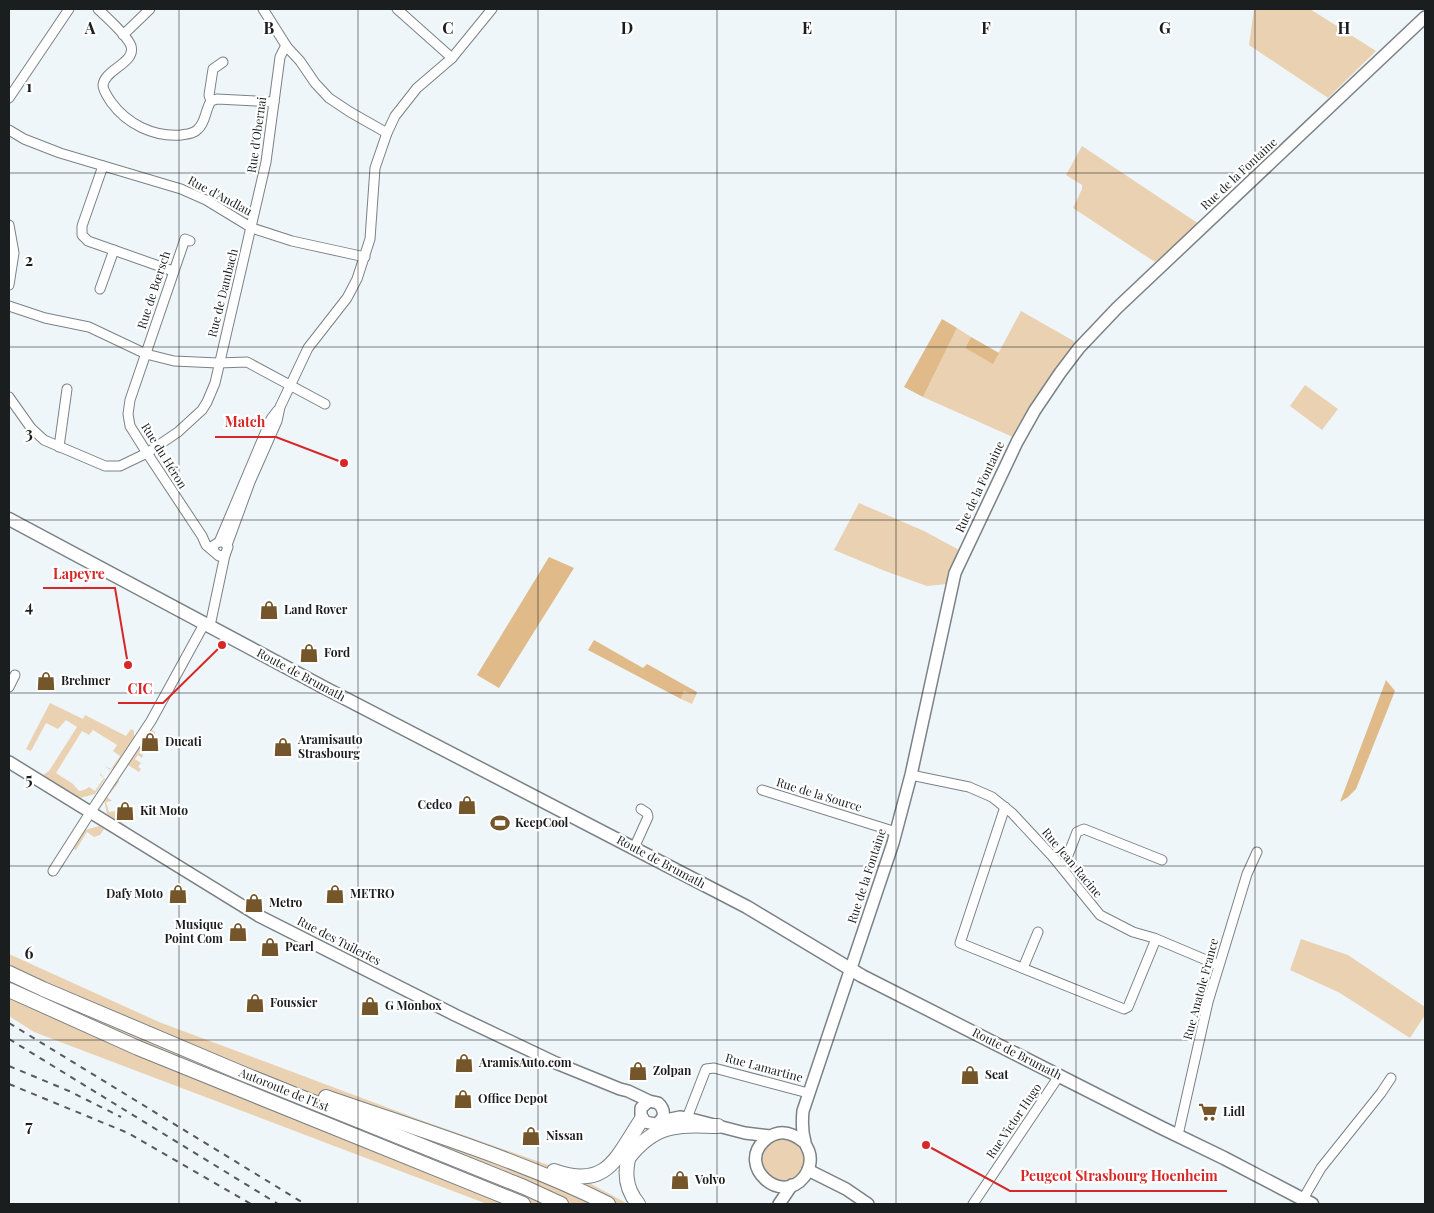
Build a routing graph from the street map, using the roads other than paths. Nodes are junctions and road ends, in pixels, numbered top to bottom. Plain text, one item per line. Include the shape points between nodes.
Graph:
1 (69, 9) edge
2 (98, 9) edge
3 (150, 9) edge
4 (264, 9) edge
5 (397, 9) edge
6 (492, 9) edge
7 (1425, 17) edge
8 (123, 35) junction
9 (287, 47) junction
10 (452, 58) junction
11 (223, 62) dead end
12 (9, 98) edge
13 (211, 101) junction
14 (274, 102) junction
15 (9, 130) edge
16 (387, 133) junction
17 (104, 166) junction
18 (9, 224) edge
19 (252, 228) junction
20 (190, 241) dead end
21 (114, 250) junction
22 (365, 257) junction
23 (173, 272) junction
24 (9, 285) edge
25 (100, 289) dead end
26 (9, 306) edge
27 (146, 354) junction
28 (218, 363) junction
29 (290, 385) junction
30 (67, 389) dead end
31 (9, 397) edge
32 (325, 404) dead end
33 (59, 446) junction
34 (147, 453) junction
35 (9, 519) edge
36 (218, 547) junction
37 (219, 579) junction
38 (206, 624) junction
39 (15, 675) dead end
40 (9, 687) edge
41 (9, 762) edge
42 (911, 775) junction
43 (762, 790) dead end
44 (1005, 807) junction
45 (641, 809) dead end
46 (90, 812) junction
47 (896, 832) junction
48 (634, 848) junction
49 (1257, 852) dead end
50 (1162, 860) dead end
51 (1063, 868) junction
52 (53, 871) dead end
53 (1038, 932) dead end
54 (1156, 939) junction
55 (1218, 965) junction
56 (1023, 968) junction
57 (850, 969) junction
58 (9, 973) edge
59 (9, 990) edge
60 (1059, 1076) junction
61 (1391, 1078) dead end
62 (620, 1089) junction
63 (808, 1093) junction
64 (307, 1099) junction
65 (649, 1101) junction
66 (663, 1108) junction
67 (803, 1111) junction
68 (683, 1118) junction
69 (649, 1119) junction
70 (718, 1126) junction
71 (745, 1133) junction
72 (782, 1133) junction
73 (1178, 1135) junction
74 (770, 1136) junction
75 (805, 1143) junction
76 (757, 1152) junction
77 (488, 1154) junction
78 (628, 1157) junction
79 (808, 1170) junction
80 (769, 1183) junction
81 (792, 1185) junction
82 (1308, 1202) edge
83 (523, 1204) edge
84 (561, 1204) edge
85 (608, 1204) edge
86 (638, 1204) edge
87 (774, 1204) edge
88 (779, 1204) edge
89 (868, 1204) edge
90 (973, 1204) edge

1 - 12 street
2 - 8 street
3 - 8 street
4 - 9 street
5 - 10 street
6 - 10 street
7 - 42 street, Rue de la Fontaine via 1117,308 1060,373 1017,442 955,573
8 - 13 street via 132,49 130,56 106,78 103,85 105,94 116,109 132,122 145,130 172,136 189,134 198,129 205,119
9 - 14 street, Rue d'Obernai via 280,57
9 - 16 street via 329,98
10 - 16 street via 407,99
11 - 13 street via 214,69
13 - 14 street
14 - 19 street, Rue d'Obernai
15 - 17 street, Rue d'Andlau via 60,153
16 - 22 street via 375,168 372,223
17 - 19 street, Rue d'Andlau via 181,189
17 - 21 street via 82,226 82,235 88,241
18 - 24 street via 14,253
19 - 22 street, Rue d'Andlau via 292,241
19 - 28 street, Rue de Dambach
20 - 23 street, Rue de Bœrsch via 184,239
21 - 23 street
21 - 25 street
22 - 29 street via 347,298 308,348
23 - 27 street, Rue de Bœrsch
26 - 27 street via 89,327
27 - 28 street
27 - 34 street, Rue du Héron via 128,414 130,426
28 - 29 street via 247,362
28 - 34 street, Rue de Dambach via 215,383 202,410 178,432
29 - 32 street
29 - 36 street via 250,482
30 - 33 street
31 - 33 street, Rue de Dambach via 31,428 44,440
33 - 34 street, Rue de Dambach via 105,466 120,466
34 - 36 street, Rue du Héron via 204,542
35 - 38 main road, Route de Brumath
36 - 37 street
36 - 37 street via 228,550
37 - 38 street via 213,616
38 - 46 street via 151,721
38 - 48 main road, Route de Brumath
39 - 40 street
41 - 46 street, Rue des Tuileries
42 - 44 street, Rue Jean Racine via 976,790
42 - 47 street, Rue de la Fontaine
43 - 47 street, Rue de la Source
44 - 51 street, Rue Jean Racine
44 - 56 street via 960,943
45 - 48 street via 648,817
46 - 52 street
46 - 62 street, Rue des Tuileries via 259,916 455,1015
47 - 57 street, Rue de la Fontaine
48 - 57 main road, Route de Brumath via 754,911
49 - 55 street, Rue Anatole France
50 - 51 street via 1084,829 1077,832
51 - 54 street, Rue Jean Racine via 1100,916
53 - 56 street
54 - 55 street, Rue Jean Racine
54 - 56 street via 1128,1007 1124,1009
55 - 73 street, Rue Anatole France
57 - 60 main road, Route de Brumath
57 - 63 street, Rue de la Fontaine
58 - 64 highway, Autoroute de l’Est
59 - 83 highway, Autoroute de l’Est via 138,1048
60 - 73 main road, Route de Brumath
60 - 90 street, Rue Victor Hugo
61 - 82 street via 1321,1168
62 - 65 street, Rue des Tuileries
62 - 69 street, Rue des Tuileries
63 - 67 street, Rue de la Fontaine
63 - 68 street, Rue Lamartine via 714,1068 706,1069
64 - 77 highway via 326,1097
64 - 84 highway, Autoroute de l’Est
65 - 66 street, Rue des Tuileries
65 - 69 street via 643,1105
66 - 68 street, Rue des Tuileries
66 - 69 street via 664,1114
67 - 72 street, Rue de la Fontaine via 792,1129
67 - 75 street, Rue de la Fontaine
68 - 69 street, Rue des Tuileries
68 - 70 street, Rue des Tuileries
69 - 77 highway via 611,1164 590,1178 568,1176 506,1156
69 - 78 highway
70 - 71 street, Rue des Tuileries
70 - 78 highway via 664,1129 647,1138
71 - 74 street, Rue des Tuileries
71 - 76 street
72 - 74 street, Rue de la Fontaine
72 - 75 street via 796,1136
73 - 82 main road, Route de Brumath
74 - 76 street
75 - 79 street, Rue de la Fontaine via 810,1152
76 - 80 street via 758,1171
77 - 85 highway
78 - 86 highway via 626,1182
79 - 81 street
79 - 89 street
80 - 81 street via 779,1187
80 - 87 street
81 - 88 street

